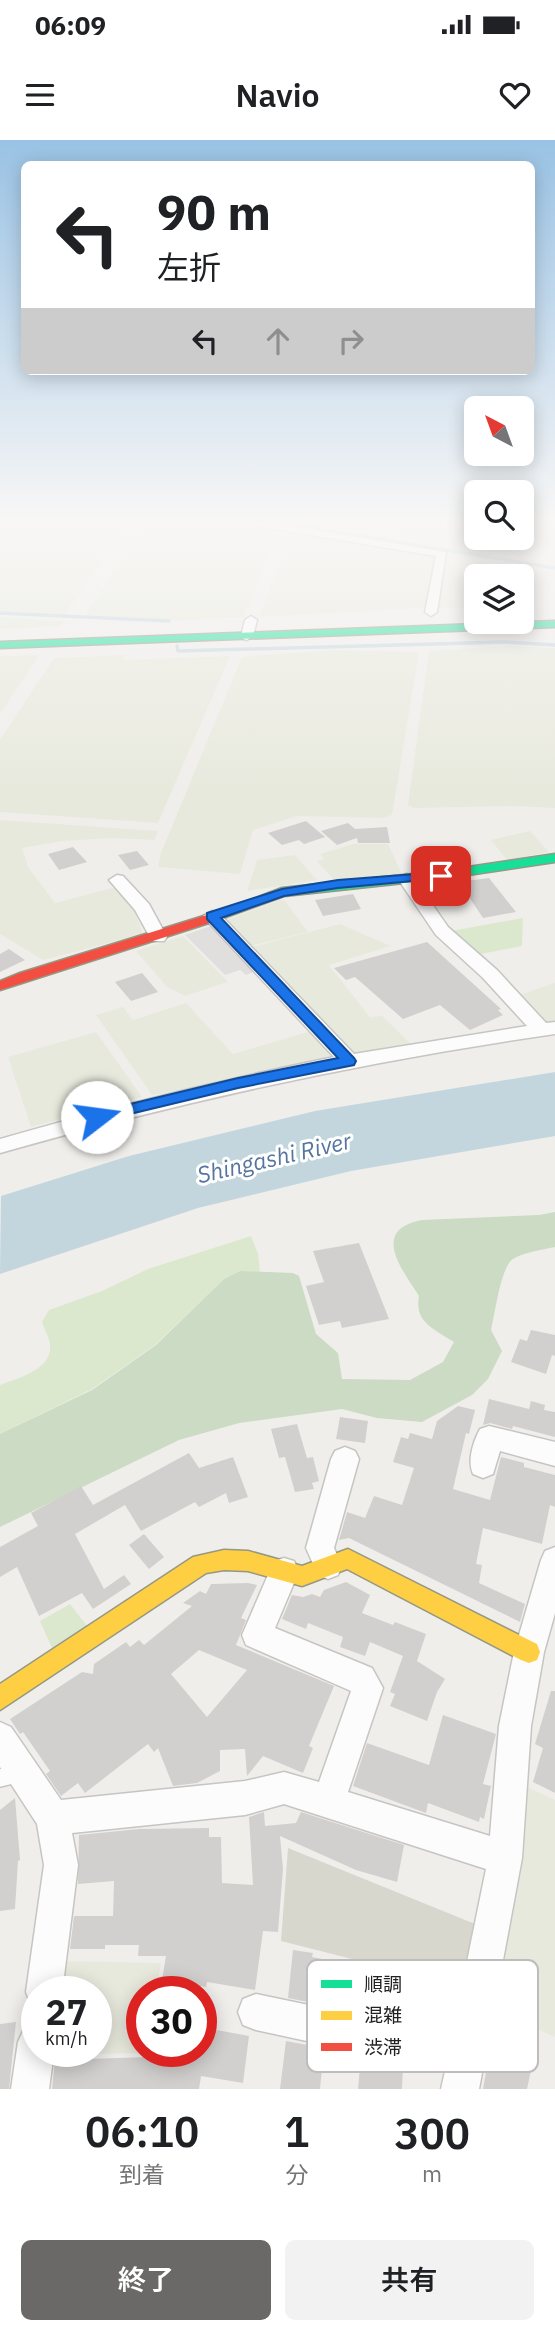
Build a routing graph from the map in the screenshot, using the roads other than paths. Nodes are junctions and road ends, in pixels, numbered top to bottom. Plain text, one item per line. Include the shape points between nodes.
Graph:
1 (438, 613) edge
2 (555, 615) edge
3 (438, 616) junction
4 (534, 616) edge
5 (464, 620) edge
6 (464, 622) edge
7 (534, 625) edge
8 (555, 626) edge
9 (248, 629) junction
10 (0, 639) edge
11 (0, 645) edge
12 (555, 858) edge
13 (405, 879) junction
14 (117, 880) dead end
15 (212, 916) junction
16 (158, 937) junction
17 (0, 986) edge
18 (548, 1029) edge
19 (349, 1061) junction
20 (0, 1146) edge
21 (555, 1454) edge
22 (345, 1459) dead end
23 (483, 1466) dead end
24 (555, 1560) edge
25 (328, 1566) junction
26 (284, 1571) junction
27 (529, 1653) junction
28 (0, 1698) edge
29 (0, 1738) edge
30 (11, 1775) edge
31 (329, 1800) junction
32 (53, 1818) junction
33 (505, 1858) junction
34 (485, 1960) edge
35 (46, 1976) edge
36 (256, 2012) dead end
37 (307, 2027) edge
38 (33, 2067) edge
39 (30, 2089) edge

1 - 3 street
2 - 4 main road
3 - 5 main road
3 - 9 main road
6 - 9 main road
7 - 8 main road
9 - 10 main road
9 - 11 main road
12 - 13 main road
13 - 15 main road via 282,892
13 - 18 street via 442,931
14 - 16 street via 143,908
15 - 16 main road
15 - 19 street
16 - 17 main road via 46,967
18 - 19 street
19 - 20 street via 169,1098
21 - 23 street via 489,1437
22 - 25 street via 320,1548
24 - 27 street
25 - 26 main road via 302,1576
25 - 27 main road via 348,1559
26 - 28 main road via 248,1561 201,1564
26 - 31 street via 257,1635 361,1679 367,1688
27 - 33 street via 515,1726
29 - 30 street
30 - 32 street
31 - 32 street via 284,1787 245,1798
31 - 33 street
32 - 35 street via 61,1865
33 - 34 street
36 - 37 street
38 - 39 street

